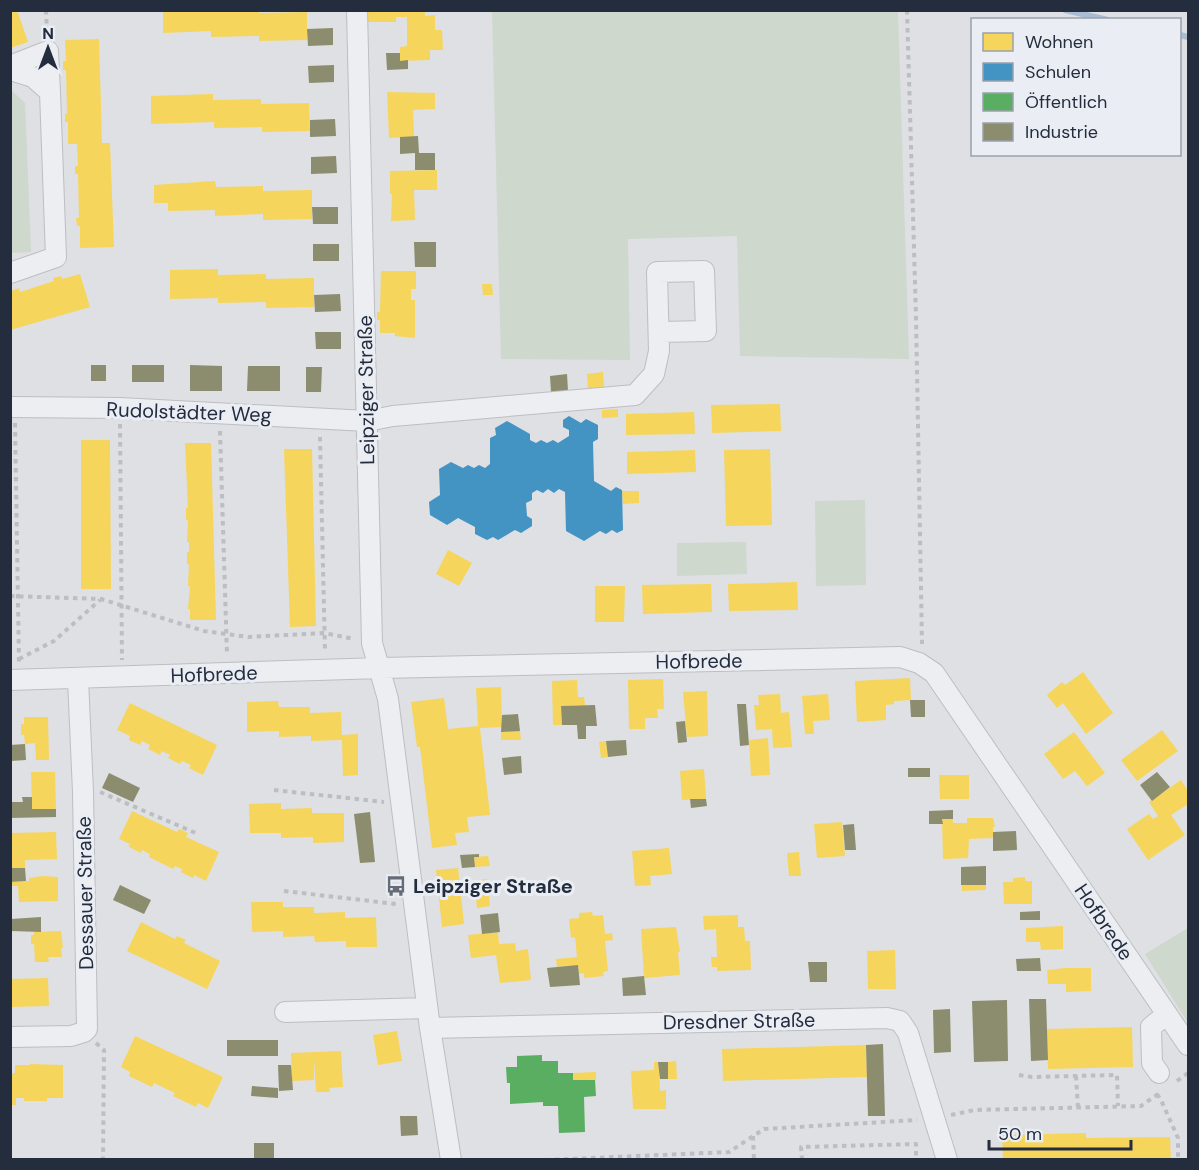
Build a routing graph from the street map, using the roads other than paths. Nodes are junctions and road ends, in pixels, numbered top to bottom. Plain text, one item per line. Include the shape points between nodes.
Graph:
1 (357, 10) edge
2 (12, 69) edge
3 (50, 92) junction
4 (10, 273) edge
5 (660, 332) dead end
6 (12, 407) edge
7 (367, 421) junction
8 (381, 668) junction
9 (78, 679) junction
10 (15, 680) edge
11 (427, 1008) junction
12 (285, 1012) dead end
13 (1167, 1014) junction
14 (430, 1028) junction
15 (10, 1037) edge
16 (1188, 1045) edge
17 (1165, 1082) road end
18 (451, 1160) edge
19 (947, 1160) edge

1 - 7 street, Leipziger Straße
2 - 3 street via 33,77
2 - 3 street via 15,64 48,51
3 - 4 street via 56,257
5 - 7 street, Rudolstädter Weg via 654,374 635,395
6 - 7 street, Rudolstädter Weg via 120,408
7 - 8 street, Leipziger Straße via 372,643
8 - 9 street, Hofbrede
8 - 11 street, Leipziger Straße
8 - 13 street, Hofbrede via 900,657 919,663 934,673
9 - 10 street, Hofbrede
9 - 15 street, Dessauer Straße via 88,1021 84,1032 72,1036
11 - 12 street
11 - 14 street, Leipziger Straße
13 - 16 street, Hofbrede
13 - 17 street via 1151,1027 1152,1063
14 - 18 street, Leipziger Straße
14 - 19 street, Dresdner Straße via 887,1018 900,1021 908,1033

